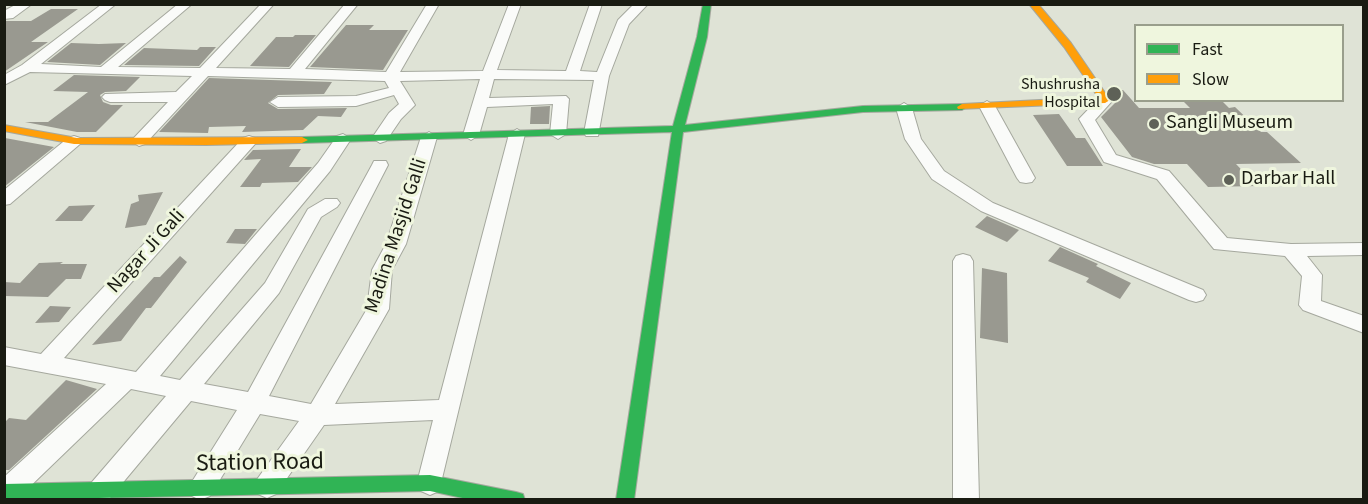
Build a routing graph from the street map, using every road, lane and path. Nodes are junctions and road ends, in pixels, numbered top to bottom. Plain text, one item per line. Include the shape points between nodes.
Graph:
1 (26, 4) edge
2 (110, 4) edge
3 (186, 4) edge
4 (268, 4) edge
5 (352, 4) edge
6 (433, 4) edge
7 (515, 4) edge
8 (596, 4) edge
9 (642, 4) edge
10 (707, 4) edge
11 (1033, 4) edge
12 (6, 16) edge
13 (27, 68) junction
14 (104, 71) junction
15 (204, 71) junction
16 (294, 73) junction
17 (488, 75) junction
18 (572, 75) junction
19 (602, 76) junction
20 (4, 81) edge
21 (394, 84) junction
22 (110, 97) dead end
23 (180, 97) junction
24 (1105, 100) junction
25 (278, 102) dead end
26 (480, 103) junction
27 (987, 106) junction
28 (904, 108) junction
29 (4, 128) edge
30 (678, 129) junction
31 (591, 133) junction
32 (517, 134) junction
33 (558, 134) junction
34 (471, 135) junction
35 (429, 137) junction
36 (380, 138) junction
37 (343, 139) junction
38 (74, 141) junction
39 (139, 141) junction
40 (249, 141) junction
41 (380, 165) dead end
42 (1026, 178) dead end
43 (4, 200) edge
44 (331, 203) dead end
45 (1364, 249) edge
46 (1291, 250) junction
47 (963, 261) dead end
48 (1196, 296) dead end
49 (1364, 325) edge
50 (4, 356) edge
51 (46, 363) junction
52 (135, 380) junction
53 (185, 390) junction
54 (254, 403) junction
55 (448, 410) junction
56 (317, 415) junction
57 (430, 483) junction
58 (267, 486) junction
59 (101, 490) junction
60 (5, 493) edge
61 (202, 494) edge
62 (516, 500) edge
63 (625, 500) edge
64 (966, 500) edge

1 - 12 street
2 - 13 street
3 - 14 street
4 - 15 street
5 - 16 street
6 - 21 street
7 - 17 street
8 - 18 street
9 - 19 street via 623,23
10 - 30 main road
11 - 24 main road via 1068,45
13 - 14 street
13 - 20 street
14 - 15 street
15 - 16 street
15 - 23 street
16 - 21 street
17 - 18 street
17 - 21 street
17 - 26 street
18 - 19 street
19 - 31 street
21 - 25 street via 356,101
21 - 36 street via 407,105
22 - 23 street
23 - 39 street
24 - 27 main road
24 - 46 street via 1087,118 1110,158 1163,175 1221,244
26 - 33 street via 561,99
26 - 34 street
27 - 28 main road
27 - 42 street
28 - 30 main road via 863,108
28 - 48 street via 913,139 938,175 987,207
29 - 38 main road
30 - 31 main road
30 - 63 main road
31 - 33 main road
32 - 33 main road
32 - 34 main road
32 - 55 street
34 - 35 main road
35 - 36 main road
35 - 56 street, Madina Masjid Galli via 396,244 382,270 378,309
36 - 37 main road
37 - 40 main road
37 - 52 street via 324,167
38 - 39 main road
38 - 43 street
39 - 40 main road
40 - 51 street, Nagar Ji Gali
41 - 54 street
44 - 53 street via 314,213 272,288
45 - 46 street
46 - 49 street via 1312,275 1310,304
47 - 64 street
50 - 51 street
51 - 52 street
52 - 53 street
52 - 60 street
53 - 54 street
53 - 59 street
54 - 56 street
54 - 61 street
55 - 56 street
55 - 57 street
56 - 58 street, Madina Masjid Galli
57 - 58 main road, Station Road
57 - 62 main road, Station Road
58 - 61 main road, Station Road
59 - 60 main road, Station Road
59 - 61 main road, Station Road

